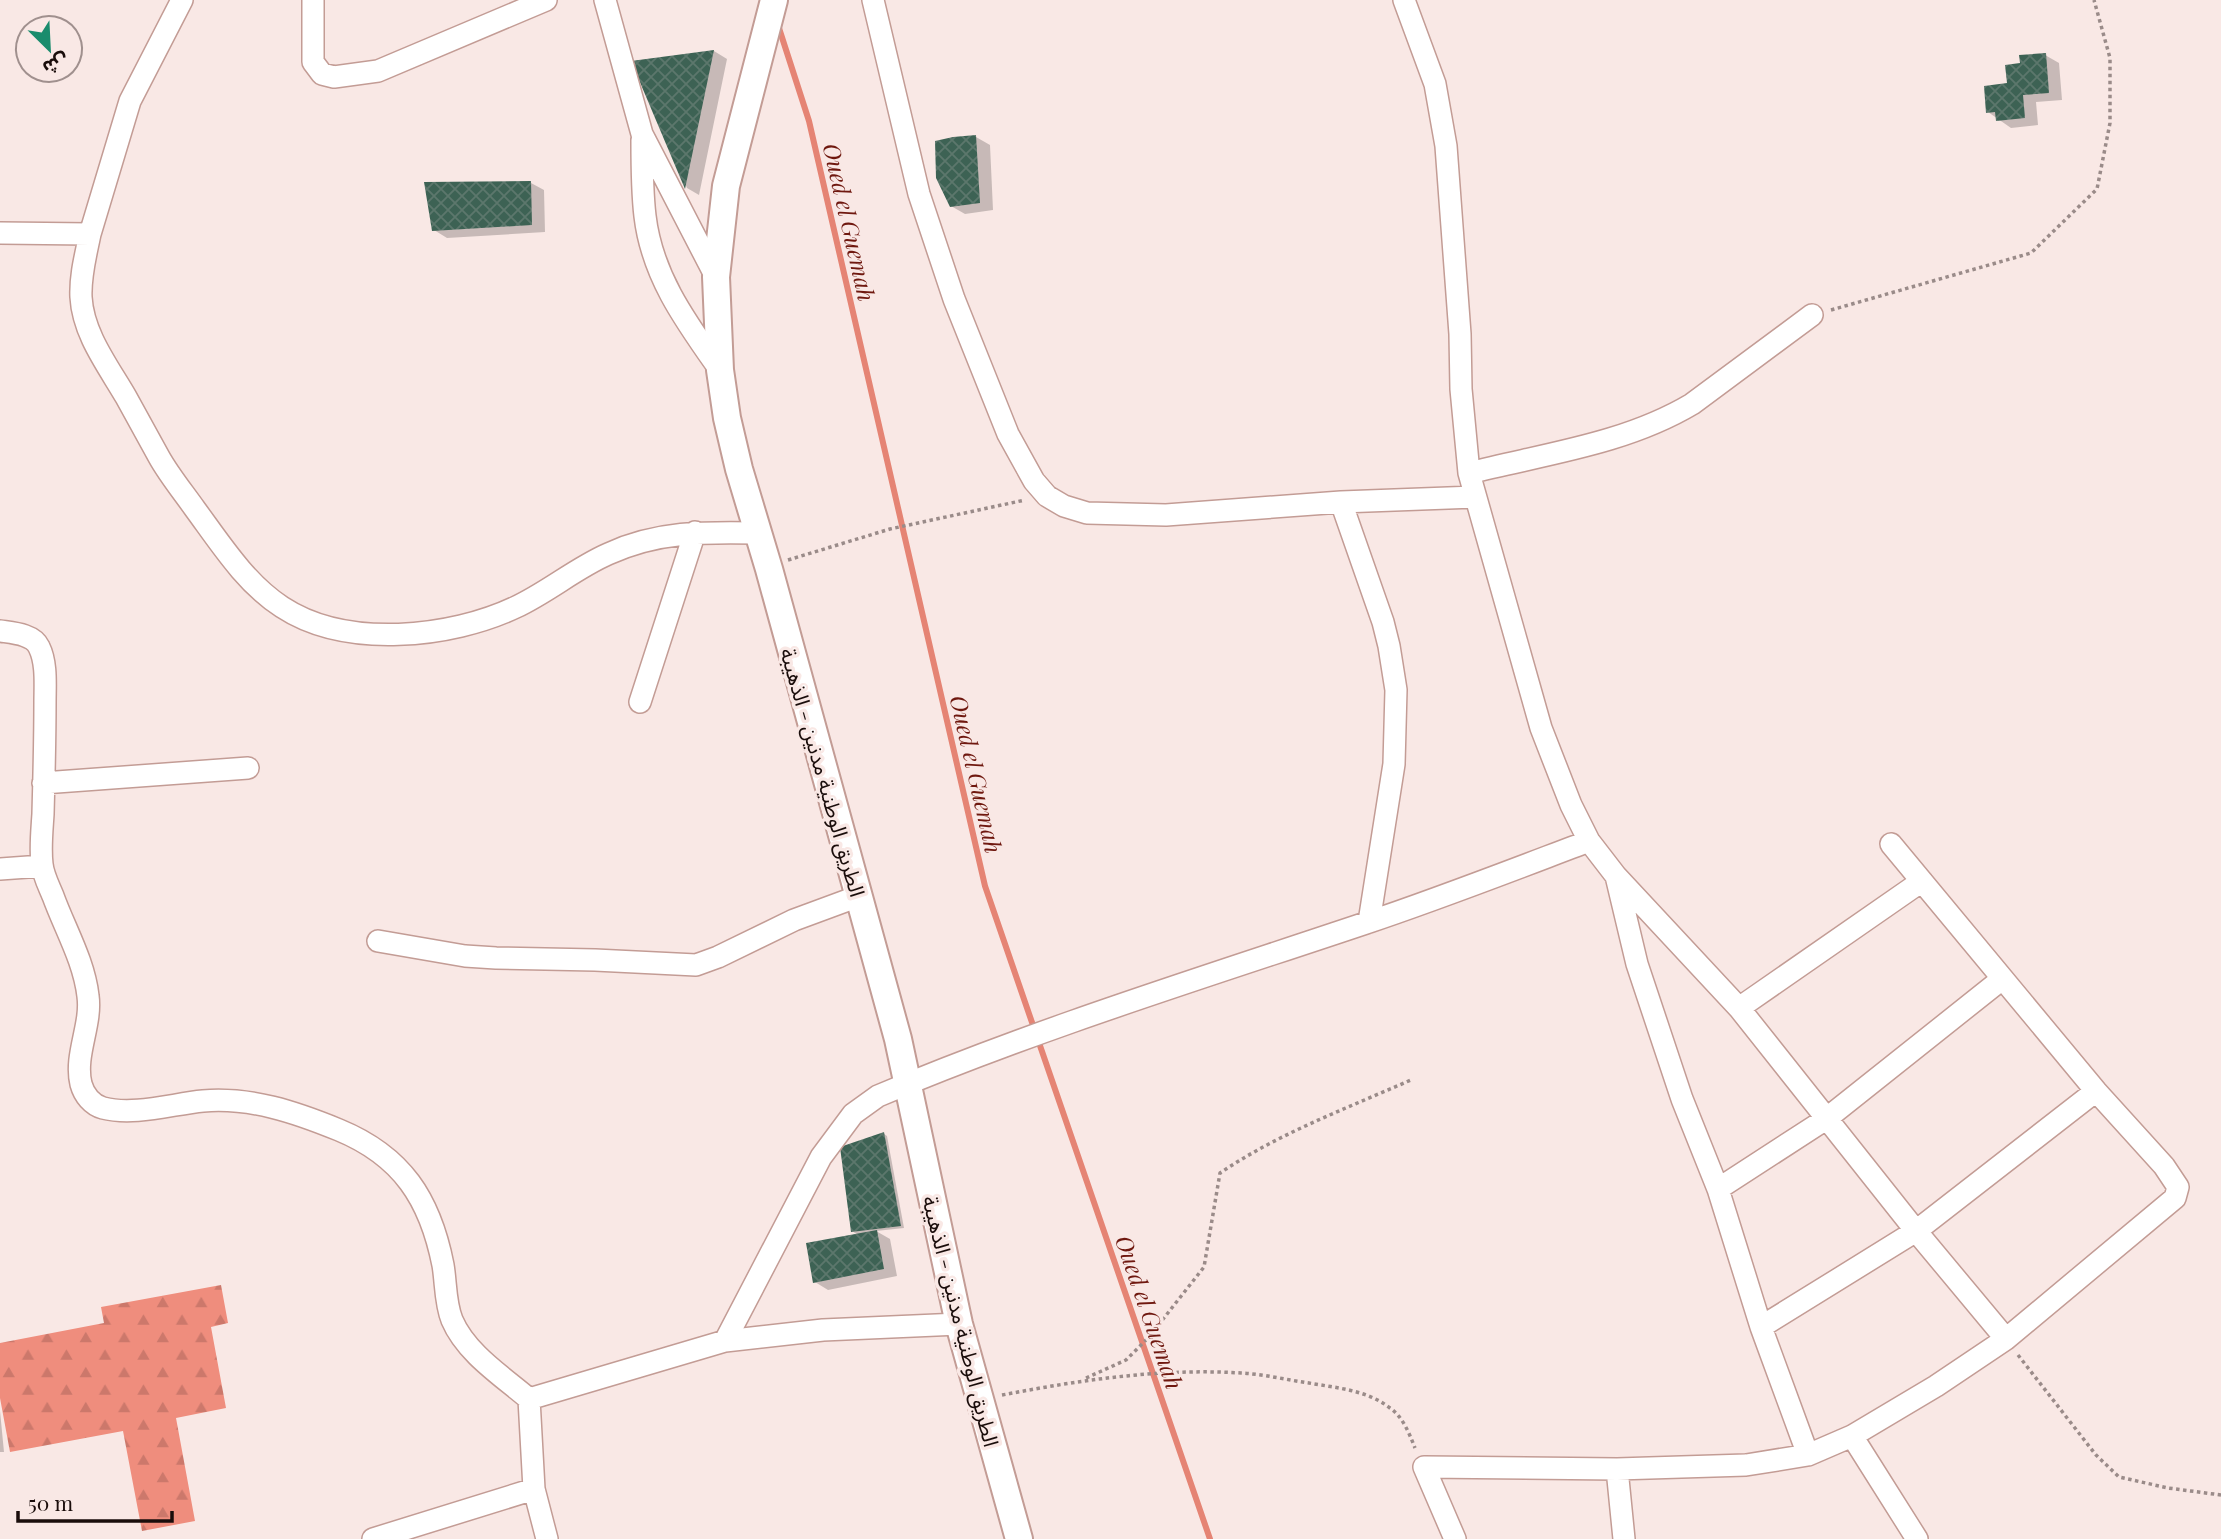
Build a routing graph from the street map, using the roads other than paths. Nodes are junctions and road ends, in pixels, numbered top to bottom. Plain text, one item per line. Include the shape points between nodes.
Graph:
1 (182, 0) edge
2 (313, 0) edge
3 (546, 0) edge
4 (605, 0) edge
5 (774, 0) edge
6 (873, 0) edge
7 (1405, 0) edge
8 (642, 134) junction
9 (0, 233) edge
10 (90, 234) junction
11 (716, 277) junction
12 (1812, 315) road end
13 (720, 370) junction
14 (1469, 473) junction
15 (1475, 497) junction
16 (1341, 502) junction
17 (695, 531) junction
18 (758, 533) junction
19 (0, 631) edge
20 (640, 702) dead end
21 (248, 768) dead end
22 (43, 783) junction
23 (1590, 842) junction
24 (1892, 844) dead end
25 (42, 866) junction
26 (0, 869) edge
27 (1616, 876) junction
28 (1922, 881) junction
29 (859, 896) junction
30 (1368, 922) junction
31 (378, 942) dead end
32 (2003, 979) junction
33 (1739, 1008) junction
34 (908, 1083) junction
35 (2096, 1091) junction
36 (1826, 1119) junction
37 (1718, 1189) junction
38 (1916, 1231) junction
39 (959, 1324) junction
40 (1761, 1327) junction
41 (2006, 1339) junction
42 (725, 1341) junction
43 (529, 1399) junction
44 (1852, 1436) junction
45 (1808, 1455) junction
46 (1617, 1469) junction
47 (534, 1489) junction
48 (373, 1539) edge
49 (547, 1539) edge
50 (1019, 1539) edge
51 (1454, 1539) edge
52 (1624, 1539) edge
53 (1917, 1539) edge

1 - 10 street via 130,102
2 - 3 street via 313,62 322,74 334,77 378,71
4 - 8 street
5 - 11 main road, الطريق الوطنية مدنين - الذهيبة via 726,186
6 - 16 street via 919,194 954,299 1008,434 1047,495 1087,513 1166,515
7 - 14 street via 1435,84 1446,146
8 - 11 street
8 - 13 street via 645,217 653,255 680,312
9 - 10 street
10 - 17 street via 81,297 93,342 163,465 225,550 281,607 300,617 349,630 438,632 517,607 607,554 649,539
11 - 13 main road, الطريق الوطنية مدنين - الذهيبة
12 - 14 street via 1671,417 1597,442
13 - 18 main road, الطريق الوطنية مدنين - الذهيبة via 727,418
14 - 15 street
15 - 16 street
15 - 23 street via 1541,728
16 - 30 street via 1383,622 1396,690 1394,764
17 - 18 street
17 - 20 street
18 - 29 main road, الطريق الوطنية مدنين - الذهيبة
19 - 22 street via 28,636 42,653
21 - 22 street
22 - 25 street
23 - 27 street
23 - 30 street
24 - 28 street
25 - 26 street
25 - 43 street via 85,975 89,1000 79,1065 81,1084 90,1101 120,1109 218,1101 275,1107 351,1135 376,1150 406,1178 425,1205 443,1266 451,1318 462,1338
27 - 33 street
27 - 37 street via 1637,964
28 - 32 street
28 - 33 street
29 - 31 street via 793,920 696,965 465,956
29 - 34 main road, الطريق الوطنية مدنين - الذهيبة
30 - 34 street via 1094,1014
32 - 35 street
32 - 36 street
33 - 36 street
34 - 39 main road, الطريق الوطنية مدنين - الذهيبة
34 - 42 street via 865,1103 839,1131
35 - 38 street
35 - 41 street via 2164,1166 2178,1192 2152,1219
36 - 37 street
36 - 38 street
37 - 40 street
38 - 40 street
38 - 41 street
39 - 42 street via 823,1330
39 - 50 main road, الطريق الوطنية مدنين - الذهيبة
40 - 45 street
41 - 44 street
42 - 43 street
43 - 47 street
44 - 45 street
44 - 53 street
45 - 46 street via 1746,1465
46 - 51 street via 1424,1468
46 - 52 street
47 - 48 street
47 - 49 street

